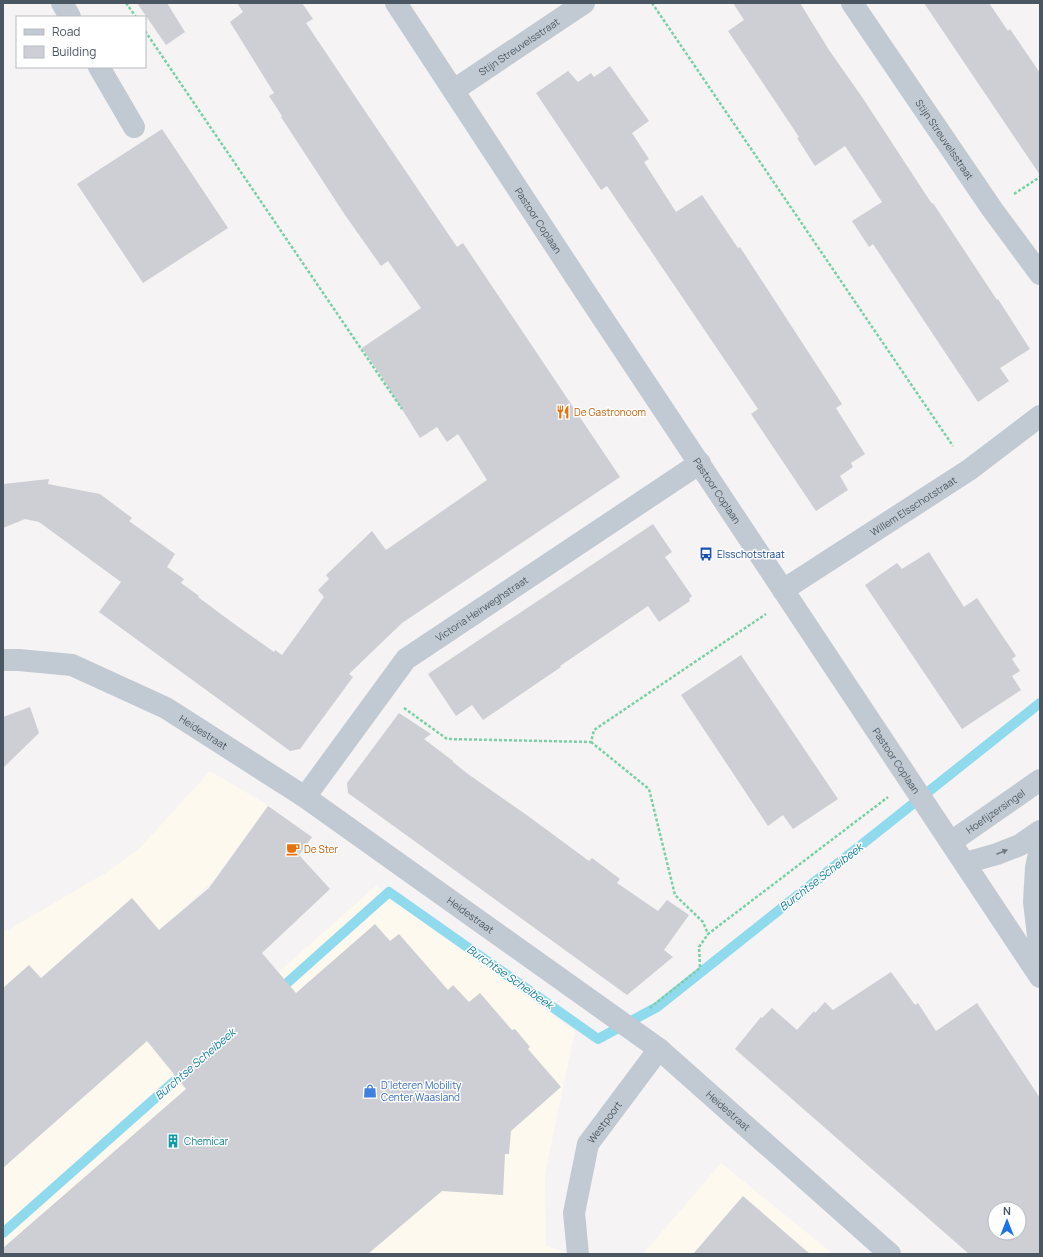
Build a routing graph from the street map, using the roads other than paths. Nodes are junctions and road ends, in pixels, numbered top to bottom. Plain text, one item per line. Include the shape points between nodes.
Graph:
1 (62, 3) edge
2 (396, 3) edge
3 (584, 3) edge
4 (852, 3) edge
5 (69, 16) edge
6 (100, 68) edge
7 (454, 90) junction
8 (134, 127) dead end
9 (1040, 274) edge
10 (1040, 416) edge
11 (700, 463) junction
12 (786, 594) junction
13 (3, 660) edge
14 (1040, 780) edge
15 (305, 797) junction
16 (1040, 832) edge
17 (951, 842) junction
18 (1040, 848) edge
19 (965, 863) junction
20 (1040, 953) edge
21 (1040, 977) edge
22 (659, 1049) junction
23 (578, 1254) edge
24 (890, 1254) edge

1 - 5 street
2 - 7 street, Pastoor Coplaan
3 - 7 street, Stijn Streuvelsstraat
4 - 9 street, Stijn Streuvelsstraat via 992,209
6 - 8 street
7 - 11 street, Pastoor Coplaan
10 - 12 street, Willem Elsschotstraat via 969,470
11 - 12 street, Pastoor Coplaan
11 - 15 street, Victoria Heirweghstraat via 406,659
12 - 17 street, Pastoor Coplaan
13 - 15 street, Heidestraat via 72,665 166,708
14 - 17 street, Hoefijzersingel
15 - 22 street, Heidestraat
19 -> 16 street via 1020,845
17 - 19 street, Pastoor Coplaan
18 - 20 street via 1034,902
19 - 21 street, Pastoor Coplaan
22 - 23 street, Westpoort via 588,1144 574,1213
22 - 24 street, Heidestraat

